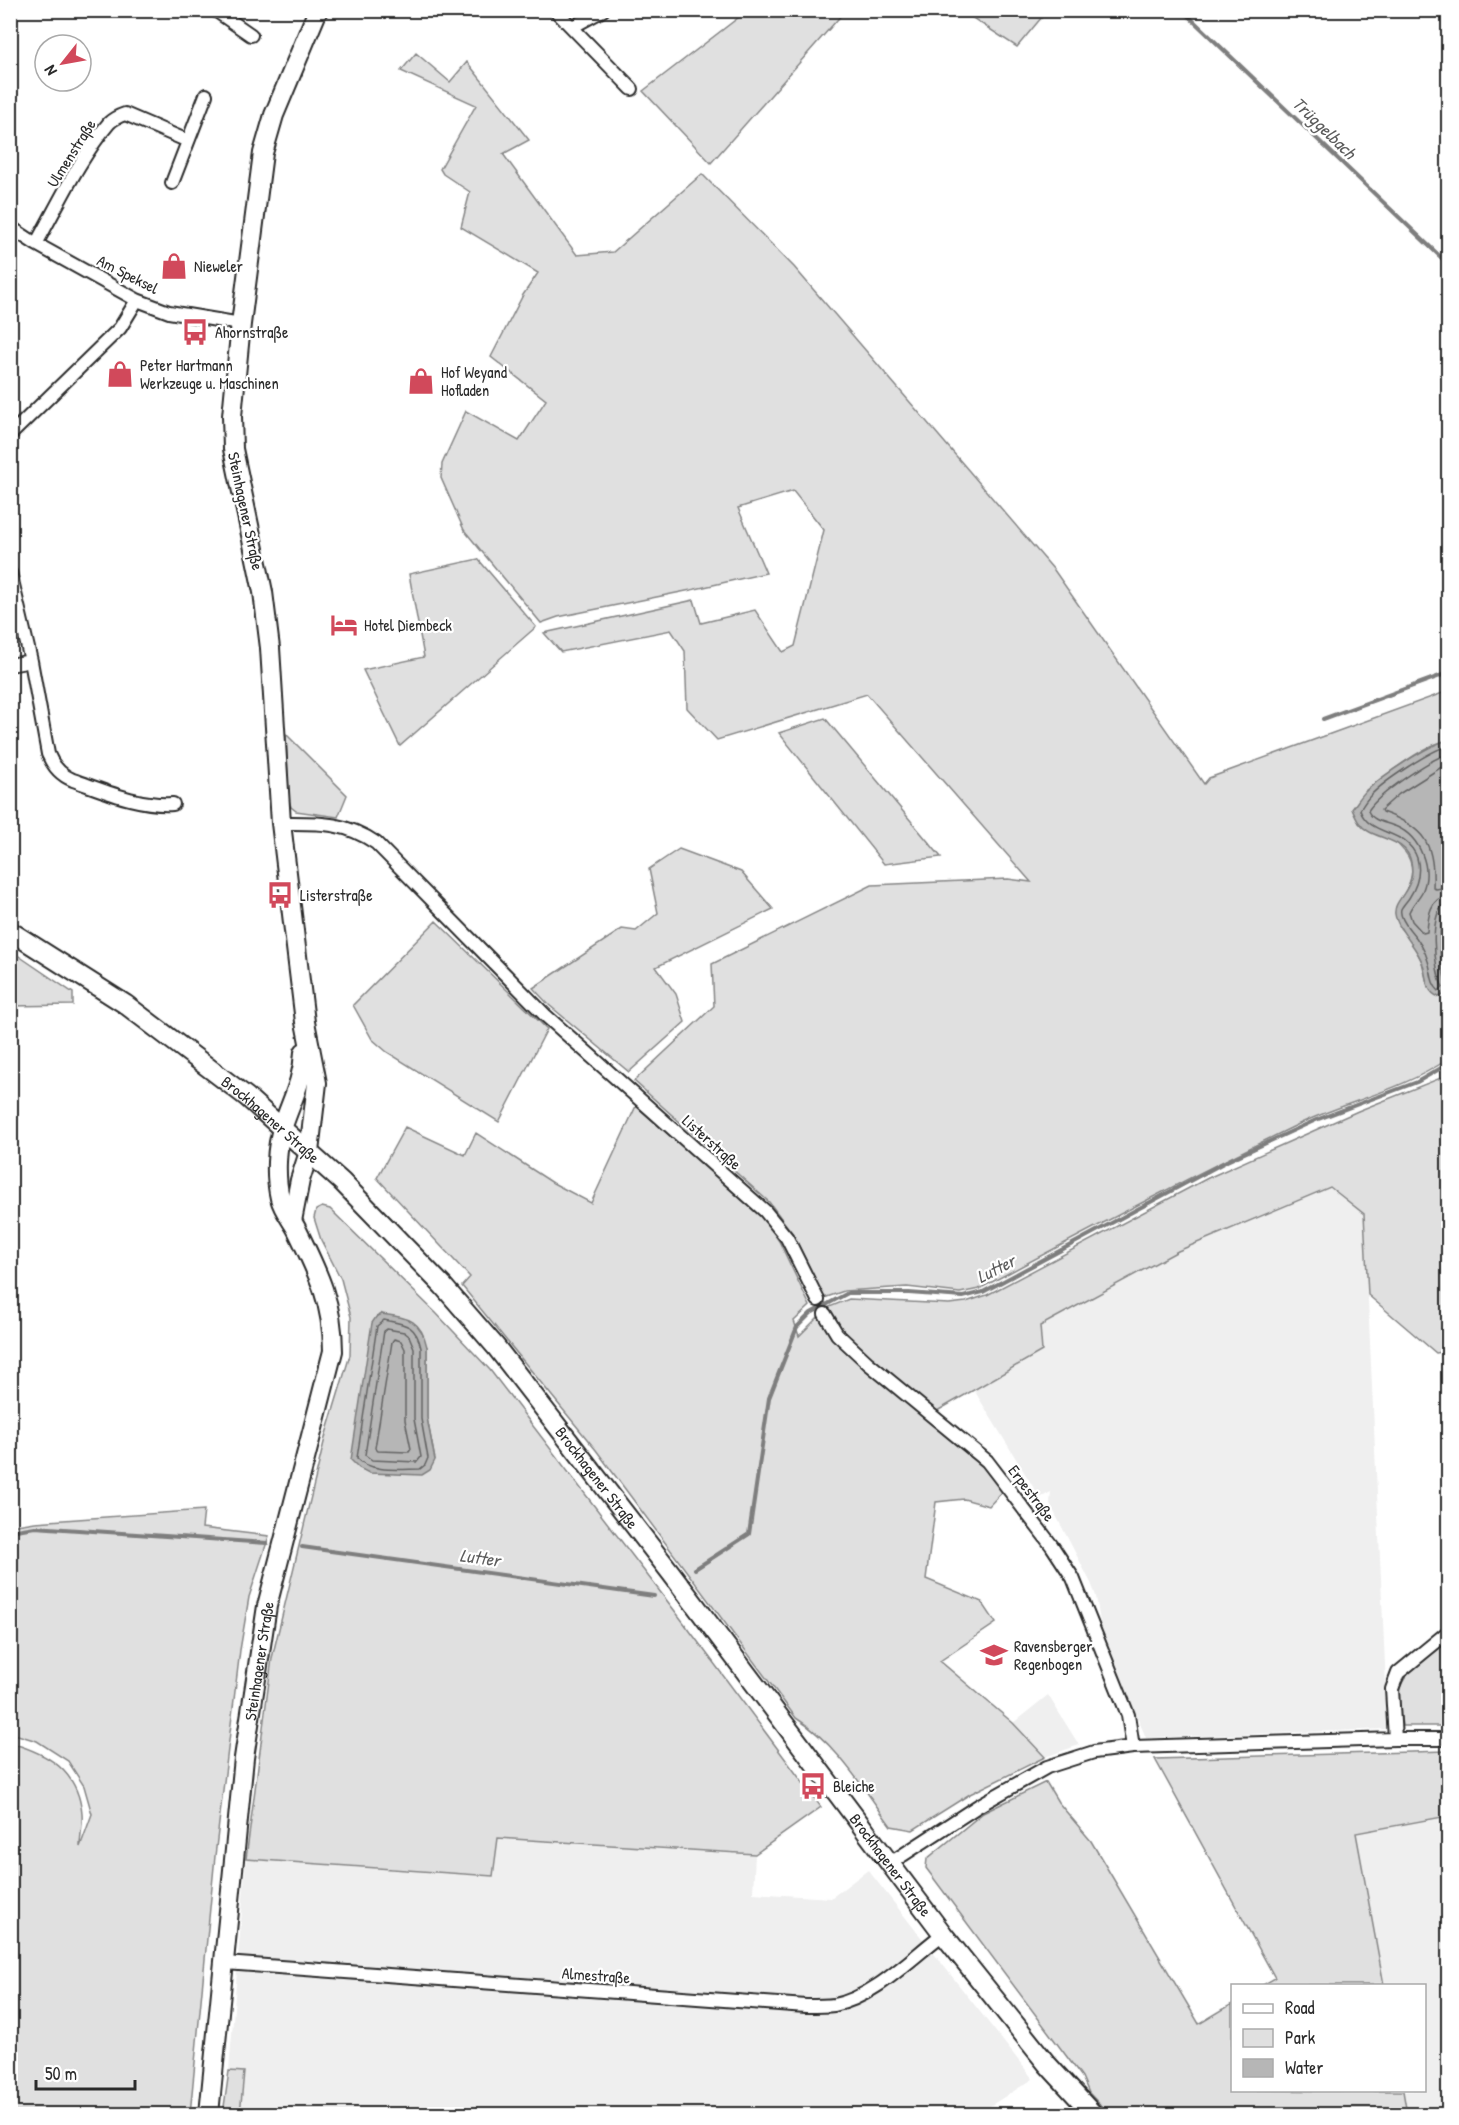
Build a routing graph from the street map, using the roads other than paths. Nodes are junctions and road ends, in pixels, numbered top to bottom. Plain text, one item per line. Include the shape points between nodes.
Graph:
1 (215, 10) edge
2 (318, 10) edge
3 (555, 10) edge
4 (603, 10) edge
5 (572, 27) junction
6 (251, 35) dead end
7 (632, 89) dead end
8 (206, 95) dead end
9 (189, 141) junction
10 (172, 183) dead end
11 (10, 227) edge
12 (36, 244) junction
13 (137, 300) junction
14 (241, 324) junction
15 (10, 435) edge
16 (10, 572) edge
17 (31, 661) junction
18 (10, 665) edge
19 (173, 804) dead end
20 (280, 823) junction
21 (10, 932) edge
22 (305, 1022) junction
23 (282, 1128) junction
24 (309, 1152) junction
25 (292, 1221) junction
26 (818, 1300) dead end
27 (825, 1314) dead end
28 (1449, 1632) edge
29 (1395, 1739) junction
30 (1449, 1739) edge
31 (1133, 1747) junction
32 (889, 1864) junction
33 (943, 1934) junction
34 (225, 1963) junction
35 (209, 2115) edge
36 (1093, 2115) edge

1 - 6 street
2 - 14 main road, Steinhagener Straße via 274,115 263,153
3 - 5 street
4 - 5 street
5 - 7 street
8 - 9 street
9 - 10 street
9 - 12 street, Ulmenstraße via 125,114 118,116 86,158
11 - 12 street, Am Speksel
12 - 13 street, Am Speksel
13 - 14 street, Am Speksel via 169,312
13 - 15 street via 120,328
14 - 20 main road, Steinhagener Straße via 232,416 233,448 266,613
16 - 17 street
17 - 18 street
17 - 19 street via 48,754 57,770 73,780 143,803
20 - 22 main road, Steinhagener Straße
20 - 26 street, Listerstraße via 341,826 376,843 545,1015 765,1211 787,1238
21 - 23 main road, Brockhagener Straße via 133,1011 230,1083
22 - 23 main road, Steinhagener Straße via 303,1071
22 - 24 main road, Steinhagener Straße via 316,1083
23 - 24 main road, Brockhagener Straße
23 - 25 main road, Steinhagener Straße via 278,1180 283,1206
24 - 25 main road, Steinhagener Straße
24 - 32 main road, Brockhagener Straße via 390,1230 496,1347
25 - 34 main road, Steinhagener Straße via 329,1305 333,1351 267,1606 244,1758
27 - 31 street, Erpestraße via 837,1334 868,1363 987,1461 1052,1546 1073,1578 1128,1715
28 - 29 street via 1398,1673 1392,1689
29 - 30 street
29 - 31 street
31 - 32 street via 1094,1752 1047,1767
32 - 33 main road, Brockhagener Straße
33 - 34 street, Almestraße via 858,1997 834,2005
33 - 36 main road, Brockhagener Straße
34 - 35 main road, Steinhagener Straße

